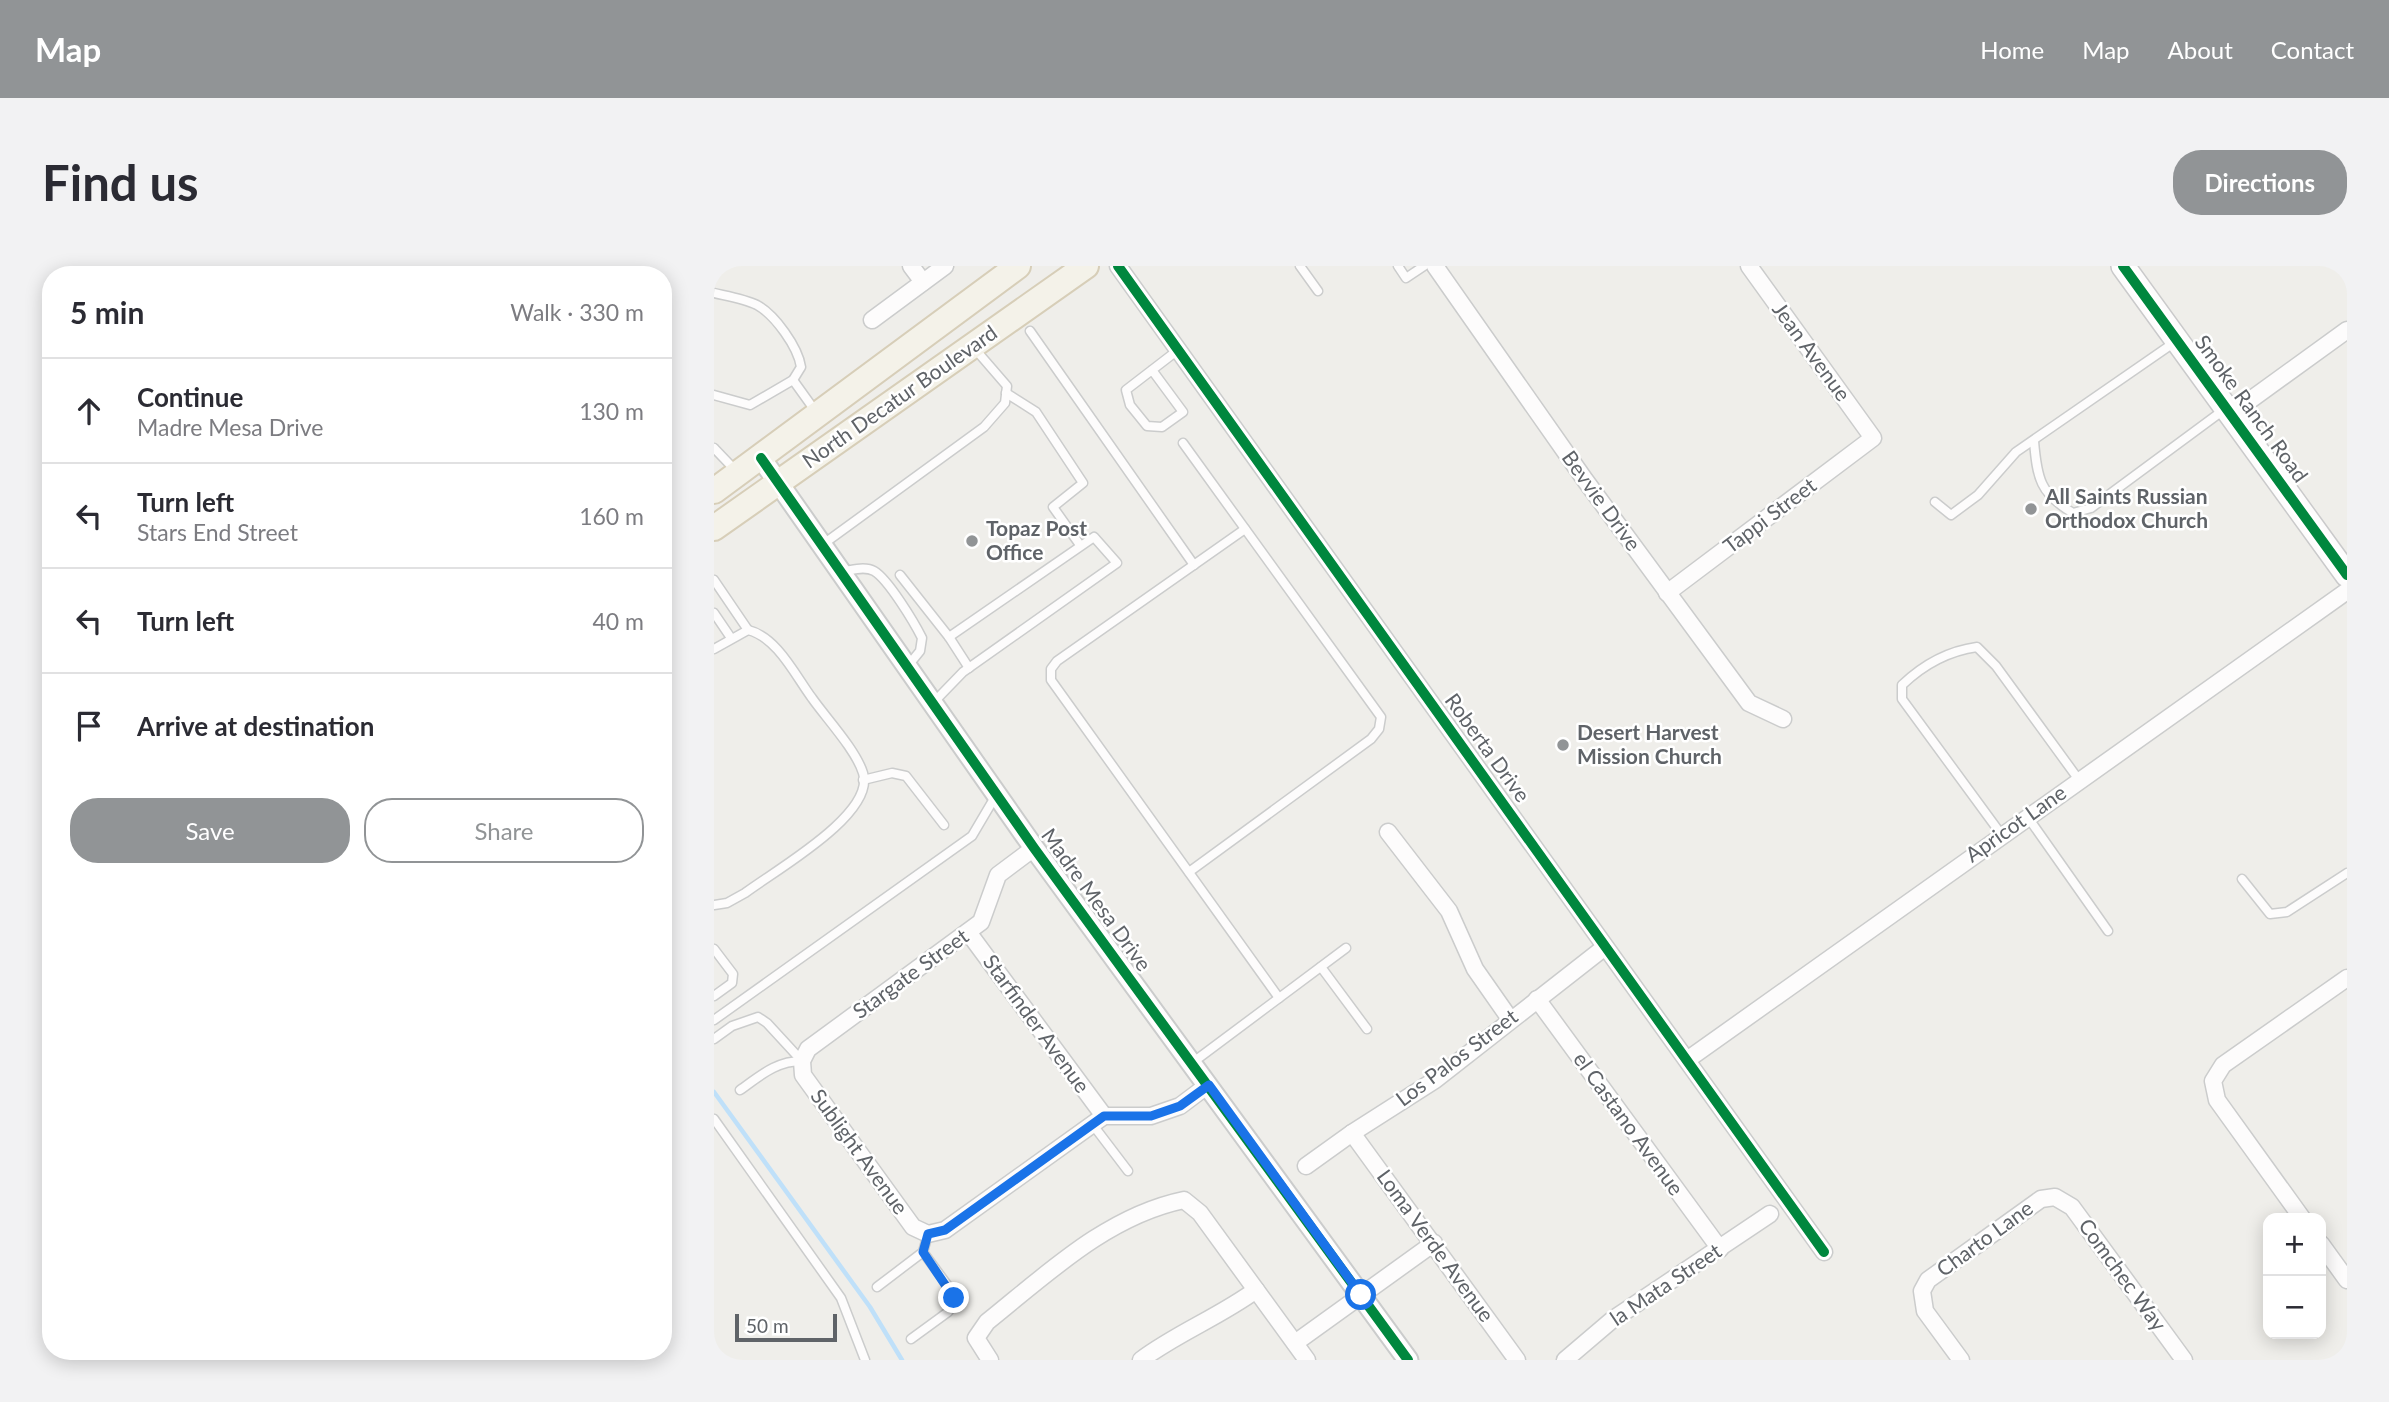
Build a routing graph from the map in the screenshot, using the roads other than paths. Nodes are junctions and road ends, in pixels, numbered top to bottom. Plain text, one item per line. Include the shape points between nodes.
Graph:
1 (911, 266) edge
2 (945, 266) edge
3 (1018, 266) edge
4 (1027, 266) edge
5 (1086, 266) edge
6 (1118, 266) edge
7 (1300, 266) edge
8 (1398, 266) edge
9 (1424, 266) edge
10 (1435, 266) edge
11 (1749, 266) edge
12 (2123, 266) edge
13 (923, 282) junction
14 (1318, 290) dead end
15 (714, 292) edge
16 (872, 320) dead end
17 (2347, 330) edge
18 (1030, 331) dead end
19 (2177, 341) junction
20 (972, 346) junction
21 (1178, 350) junction
22 (1153, 370) junction
23 (793, 380) junction
24 (1006, 393) junction
25 (714, 395) edge
26 (2228, 411) junction
27 (818, 415) junction
28 (1873, 438) joint
29 (2034, 442) junction
30 (1183, 443) dead end
31 (714, 447) edge
32 (761, 458) junction
33 (738, 474) junction
34 (777, 482) junction
35 (714, 491) edge
36 (1934, 502) dead end
37 (714, 528) edge
38 (1245, 529) junction
39 (822, 545) junction
40 (1080, 545) junction
41 (1194, 565) junction
42 (841, 572) junction
43 (900, 575) dead end
44 (2347, 575) edge
45 (714, 580) edge
46 (2347, 592) edge
47 (1667, 593) junction
48 (714, 613) edge
49 (748, 630) junction
50 (949, 637) junction
51 (731, 638) junction
52 (714, 649) edge
53 (907, 667) junction
54 (969, 668) junction
55 (932, 704) junction
56 (1783, 719) dead end
57 (863, 780) junction
58 (2079, 780) junction
59 (996, 794) junction
60 (2027, 816) junction
61 (944, 825) dead end
62 (1388, 832) dead end
63 (2001, 834) junction
64 (1034, 848) junction
65 (1189, 872) junction
66 (2347, 873) edge
67 (2242, 879) dead end
68 (714, 905) edge
69 (2108, 931) dead end
70 (968, 932) junction
71 (1605, 947) junction
72 (1346, 948) dead end
73 (714, 949) edge
74 (1321, 967) junction
75 (2347, 978) edge
76 (714, 996) edge
77 (1279, 998) junction
78 (1536, 999) junction
79 (1510, 1019) junction
80 (714, 1020) edge
81 (1367, 1029) dead end
82 (714, 1039) edge
83 (1687, 1060) junction
84 (802, 1061) junction
85 (1192, 1063) junction
86 (1209, 1085) junction
87 (740, 1090) dead end
88 (714, 1119) edge
89 (1098, 1121) junction
90 (1352, 1133) junction
91 (1307, 1167) dead end
92 (1128, 1171) dead end
93 (2055, 1197) joint
94 (2298, 1213) edge
95 (1770, 1214) dead end
96 (928, 1234) junction
97 (1434, 1243) junction
98 (1720, 1250) junction
99 (2326, 1251) edge
100 (923, 1252) junction
101 (1824, 1252) dead end
102 (2347, 1280) edge
103 (877, 1287) dead end
104 (1256, 1290) junction
105 (1361, 1295) junction
106 (911, 1339) dead end
107 (1295, 1343) junction
108 (864, 1360) edge
109 (990, 1360) edge
110 (1141, 1360) edge
111 (1307, 1360) edge
112 (1408, 1360) edge
113 (1517, 1360) edge
114 (1564, 1360) edge
115 (1961, 1360) edge
116 (2184, 1360) edge

1 - 13 street
2 - 13 street
3 - 27 main road, North Decatur Boulevard
4 - 20 main road via 1004,294 964,326
5 - 20 main road, North Decatur Boulevard
6 - 21 street, Roberta Drive
7 - 14 lane
8 - 9 lane via 1406,278
10 - 47 street, Bevvie Drive
11 - 28 street, Jean Avenue
12 - 19 main road, Smoke Ranch Road
13 - 16 street
15 - 23 lane via 755,304 769,314 799,357 801,367
17 - 26 street
18 - 41 lane
19 - 26 main road, Smoke Ranch Road
19 - 29 lane
20 - 24 lane via 1007,386
20 - 34 main road, North Decatur Boulevard
21 - 22 lane
21 - 71 street, Roberta Drive
22 - 22 lane via 1126,390 1130,405 1147,426 1162,427 1183,412
23 - 25 lane via 750,405
23 - 27 lane
24 - 39 lane via 1005,403 984,427
24 - 40 lane via 1036,412 1083,483 1053,506
26 - 29 lane via 2091,508 2073,513 2054,502 2037,478
26 - 44 main road, Smoke Ranch Road
27 - 32 main road, North Decatur Boulevard
28 - 47 street, Tappi Street
29 - 36 lane via 2017,452 1978,495 1951,515
30 - 38 lane
31 - 33 lane
32 - 33 main road, North Decatur Boulevard
32 - 34 street, Madre Mesa Drive
33 - 35 main road, North Decatur Boulevard
34 - 37 main road, North Decatur Boulevard
34 - 39 street, Madre Mesa Drive
38 - 41 lane
38 - 65 lane via 1381,717 1371,739
39 - 42 street, Madre Mesa Drive
40 - 50 lane
40 - 54 lane via 1094,537 1117,563
41 - 65 lane via 1057,661 1051,670 1051,680
42 - 53 street, Madre Mesa Drive
42 - 53 lane via 865,568 883,580 922,638 920,652
43 - 50 lane
45 - 49 lane
46 - 58 street, Apricot Lane
47 - 56 street, Bevvie Drive via 1749,704
48 - 51 lane
49 - 51 lane
49 - 57 lane via 762,634 780,654 852,754
50 - 54 lane
51 - 52 lane
53 - 55 street, Madre Mesa Drive
54 - 55 lane
55 - 59 street, Madre Mesa Drive
57 - 61 lane via 892,773 906,776
57 - 68 lane via 860,800 846,818 745,892
58 - 60 street, Apricot Lane
58 - 63 lane via 1996,666 1977,647 1948,654 1913,674 1902,685 1902,699
59 - 64 street, Madre Mesa Drive
59 - 80 lane via 972,836
60 - 63 street, Apricot Lane
60 - 69 lane
62 - 79 street via 1449,911 1475,968
63 - 83 street, Apricot Lane
64 - 70 street, Stargate Street via 998,875 981,922
64 - 85 street, Madre Mesa Drive
65 - 77 lane
66 - 67 lane via 2287,912 2270,914
70 - 84 street, Stargate Street via 808,1049
70 - 89 street, Starfinder Avenue
71 - 78 street, Los Palos Street
71 - 83 street, Roberta Drive
72 - 74 lane
73 - 76 lane via 733,974 732,984
74 - 77 lane
74 - 81 lane
75 - 94 street via 2223,1065 2213,1081 2217,1100
77 - 85 lane
78 - 79 street, Los Palos Street
78 - 98 street, el Castano Avenue
79 - 90 street, Los Palos Street via 1435,1080
82 - 84 lane via 732,1026 758,1017
83 - 101 street, Roberta Drive
84 - 87 lane via 773,1066
84 - 96 street, Sublight Avenue via 803,1074 913,1227
85 - 86 street, Madre Mesa Drive
86 - 89 street via 1180,1106 1151,1116
86 - 105 street, Madre Mesa Drive
88 - 108 lane via 841,1298
89 - 92 lane
89 - 96 street via 945,1230
90 - 91 street, Los Palos Street
90 - 97 street, Loma Verde Avenue
93 - 115 street, Charto Lane via 2041,1199 1928,1280 1922,1291 1926,1311
93 - 116 street, Comchec Way via 2072,1207
95 - 98 street, la Mata Street
96 - 100 lane
97 - 105 street
97 - 113 street, Loma Verde Avenue
98 - 114 street, la Mata Street via 1612,1320
99 - 102 street
100 - 103 lane
100 - 106 lane via 948,1286 954,1304
104 - 107 street
104 - 109 street via 1200,1213 1184,1200 1162,1204 1089,1241 987,1322 976,1338
104 - 110 street
105 - 107 street
105 - 112 street, Madre Mesa Drive
107 - 111 street

